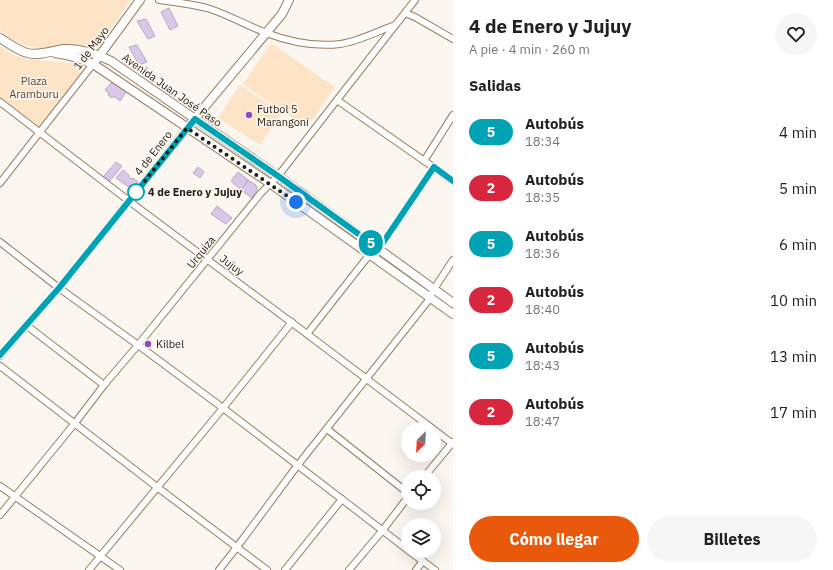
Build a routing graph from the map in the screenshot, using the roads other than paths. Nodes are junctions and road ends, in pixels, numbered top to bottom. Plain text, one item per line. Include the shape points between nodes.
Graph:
1 (140, 0) edge
2 (159, 0) edge
3 (289, 0) edge
4 (415, 0) edge
5 (405, 13) junction
6 (396, 25) junction
7 (266, 33) junction
8 (0, 38) edge
9 (453, 39) edge
10 (49, 52) junction
11 (100, 56) junction
12 (93, 64) junction
13 (337, 100) junction
14 (0, 102) edge
15 (453, 115) edge
16 (195, 119) junction
17 (187, 128) junction
18 (40, 132) junction
19 (424, 161) junction
20 (434, 167) junction
21 (278, 176) junction
22 (453, 181) edge
23 (0, 184) edge
24 (271, 184) junction
25 (129, 201) junction
26 (0, 242) edge
27 (378, 248) junction
28 (370, 255) junction
29 (208, 259) junction
30 (453, 260) edge
31 (59, 288) junction
32 (434, 289) junction
33 (430, 297) junction
34 (453, 303) edge
35 (453, 314) edge
36 (292, 322) junction
37 (26, 325) junction
38 (307, 334) junction
39 (138, 345) junction
40 (0, 356) edge
41 (0, 366) edge
42 (367, 378) junction
43 (104, 385) junction
44 (222, 408) junction
45 (425, 422) edge
46 (75, 423) junction
47 (327, 429) junction
48 (441, 434) edge
49 (453, 443) edge
50 (297, 466) junction
51 (430, 470) edge
52 (0, 486) edge
53 (401, 487) edge
54 (157, 488) junction
55 (15, 497) junction
56 (342, 499) junction
57 (401, 506) edge
58 (0, 515) edge
59 (382, 531) junction
60 (401, 544) edge
61 (237, 547) junction
62 (100, 556) junction
63 (419, 558) edge
64 (423, 561) junction
65 (89, 570) edge
66 (120, 570) edge
67 (219, 570) edge
68 (267, 570) edge
69 (285, 570) edge
70 (350, 570) edge
71 (416, 570) edge
72 (435, 570) edge

1 - 11 main road, 1 de Mayo
2 - 7 street via 207,8
3 - 7 main road, 4 de Enero via 282,14
4 - 5 street, Urquiza
5 - 6 street, Urquiza
5 - 9 street
6 - 7 street via 359,39 329,45 301,43
6 - 13 street, Urquiza
7 - 16 main road, 4 de Enero
8 - 10 main road via 28,53
10 - 11 main road, Avenida Juan José Paso via 74,49
10 - 12 main road, Avenida Juan José Paso via 73,56
11 - 12 main road, 1 de Mayo
11 - 16 main road, Avenida Juan José Paso
12 - 17 main road, Avenida Juan José Paso
12 - 18 street, 1 de Mayo
13 - 19 street
13 - 21 street, Urquiza
14 - 18 street, Jujuy
15 - 19 street
16 - 17 main road, 4 de Enero
16 - 21 main road, Avenida Juan José Paso
17 - 24 main road, Avenida Juan José Paso
17 - 25 street, 4 de Enero
18 - 23 street, 1 de Mayo
18 - 25 street, Jujuy
19 - 20 street
20 - 22 street
20 - 27 street
21 - 24 street, Urquiza
21 - 27 main road, Avenida Juan José Paso
24 - 28 main road, Avenida Juan José Paso
24 - 29 street, Urquiza
25 - 29 street, Jujuy
25 - 31 street, 4 de Enero
26 - 31 street
27 - 28 street
27 - 32 main road, Avenida Juan José Paso
28 - 33 main road, Avenida Juan José Paso
28 - 38 street
29 - 36 street, Jujuy
29 - 39 street, Urquiza
30 - 32 street
31 - 37 street, 4 de Enero
31 - 39 street
32 - 33 street
32 - 34 main road, Avenida Juan José Paso
33 - 35 main road, Avenida Juan José Paso
33 - 42 street
36 - 38 street, Jujuy
36 - 44 street
37 - 40 street, 4 de Enero
37 - 43 street
38 - 42 street, Jujuy
39 - 43 street, Urquiza
39 - 44 street
41 - 46 street
42 - 45 street, Jujuy
42 - 47 street
43 - 46 street, Urquiza
44 - 50 street
44 - 54 street
46 - 54 street
46 - 55 street, Urquiza
47 - 50 street
47 - 53 street
48 - 49 street, Jujuy
49 - 51 street
50 - 56 street
50 - 61 street
52 - 55 street
54 - 61 street
54 - 62 street
55 - 58 street, Urquiza
55 - 62 street
56 - 59 street
56 - 69 street
57 - 59 street
59 - 60 street
59 - 70 street
61 - 67 street
61 - 68 street
62 - 65 street
62 - 66 street
63 - 64 street
64 - 71 street
64 - 72 street

